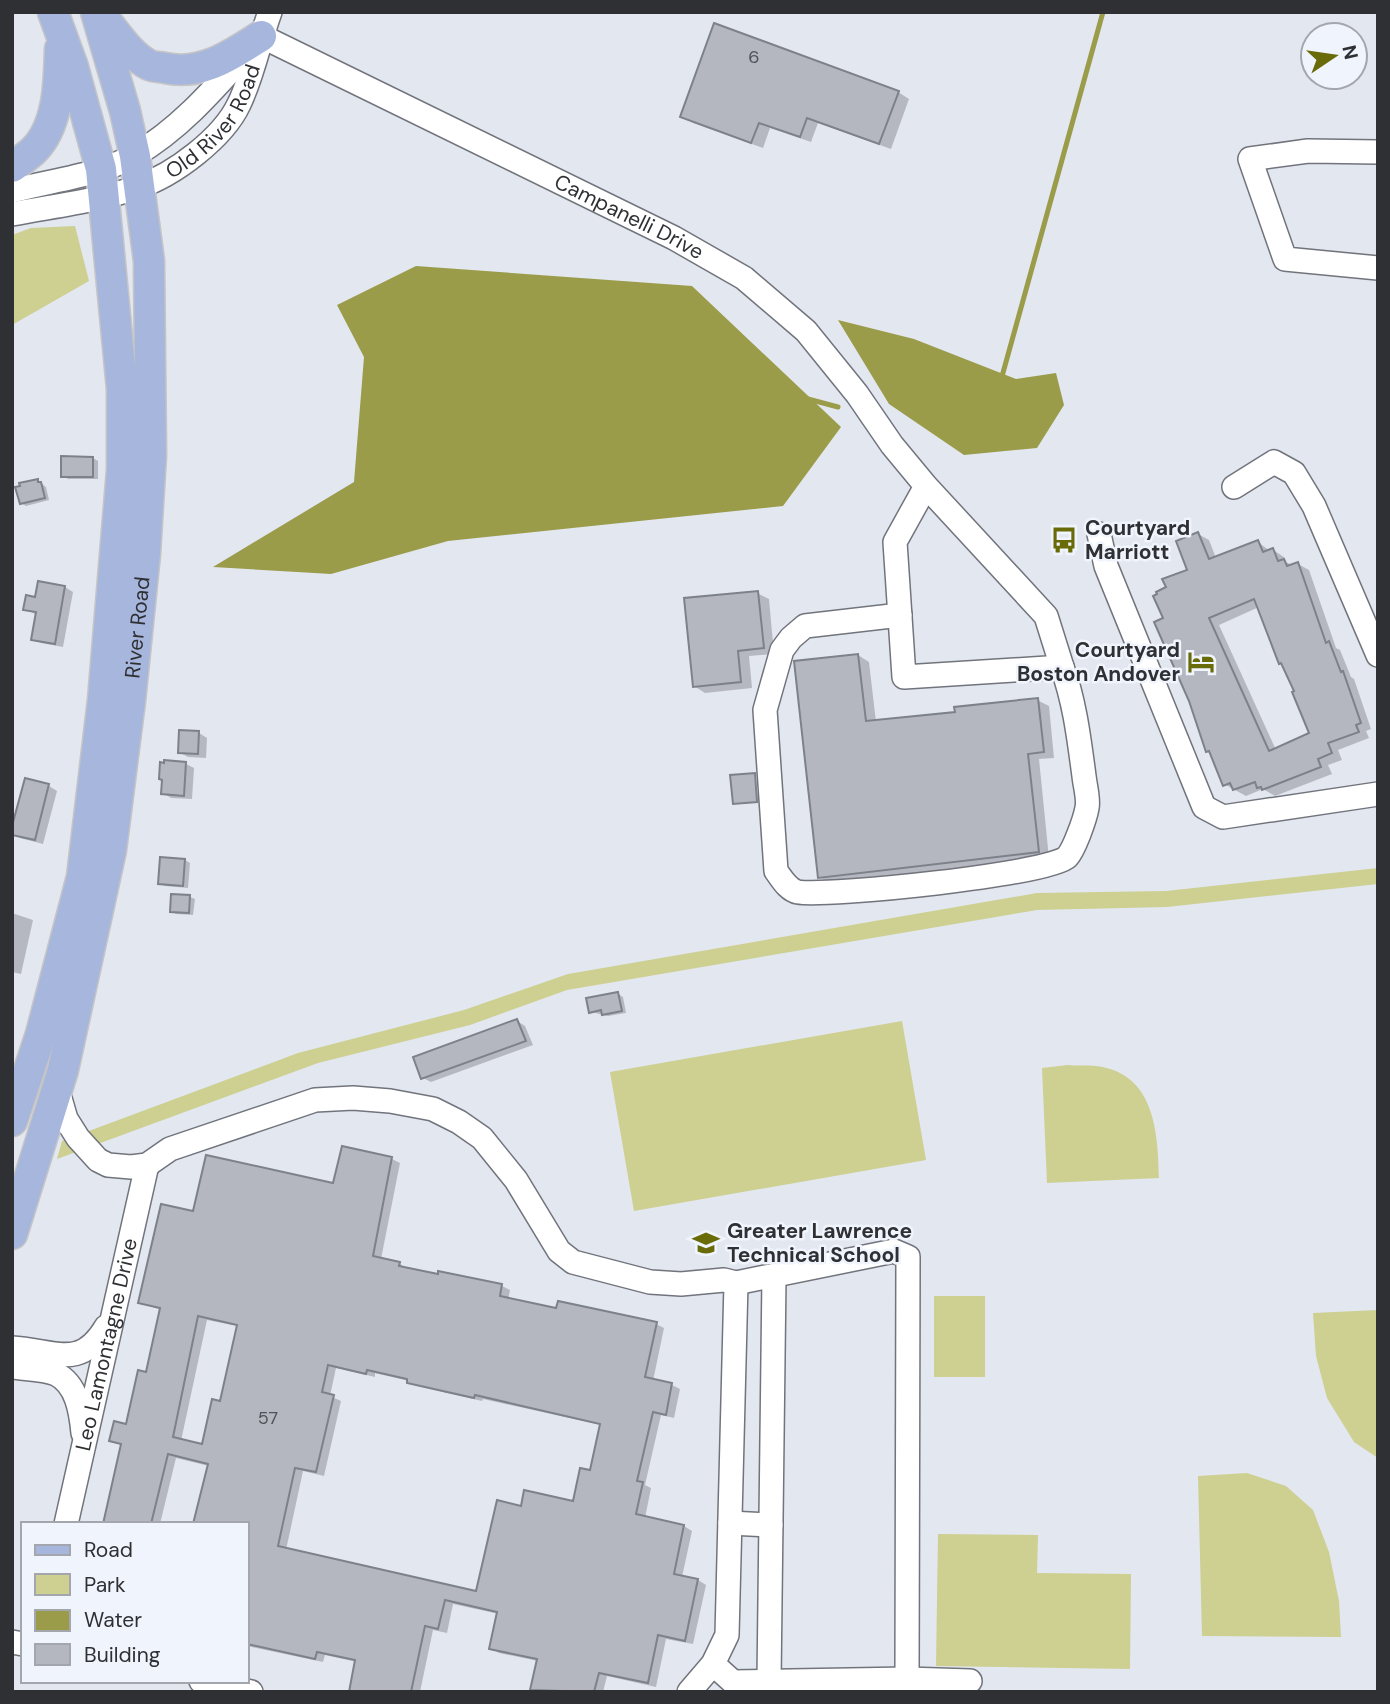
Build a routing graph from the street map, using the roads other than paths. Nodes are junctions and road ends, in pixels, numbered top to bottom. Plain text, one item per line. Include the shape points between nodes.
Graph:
1 (98, 12) edge
2 (57, 20) edge
3 (266, 24) edge
4 (1378, 152) edge
5 (135, 156) junction
6 (12, 167) edge
7 (116, 186) junction
8 (12, 191) edge
9 (12, 214) edge
10 (1378, 268) edge
11 (926, 486) junction
12 (1234, 487) dead end
13 (1098, 534) dead end
14 (900, 615) junction
15 (1378, 655) edge
16 (1062, 667) junction
17 (1378, 794) edge
18 (57, 1088) junction
19 (15, 1110) edge
20 (147, 1165) junction
21 (12, 1234) edge
22 (774, 1276) junction
23 (736, 1283) junction
24 (112, 1318) junction
25 (12, 1348) edge
26 (12, 1367) edge
27 (85, 1447) junction
28 (66, 1522) edge
29 (730, 1523) junction
30 (771, 1525) junction
31 (713, 1664) junction
32 (907, 1679) junction
33 (769, 1681) junction
34 (970, 1681) dead end
35 (210, 1683) edge
36 (251, 1692) edge
37 (689, 1692) edge

1 - 3 main road via 149,65 176,71 201,69 226,58
1 - 5 main road, River Road
2 - 6 main road via 57,89 50,121 35,149
2 - 7 main road, River Road via 91,128
3 - 5 street, Old River Road via 204,100
3 - 7 street, Old River Road via 240,103 226,127 181,164
3 - 11 street, Campanelli Drive via 744,278 814,340
4 - 10 street via 1308,152 1250,159 1285,259
5 - 7 main road, River Road
7 - 8 street
7 - 9 street
7 - 18 main road, River Road via 149,261 151,454 145,554 111,850
7 - 19 main road, River Road via 122,470 103,700 82,877 41,1034
11 - 14 street via 895,542
11 - 16 street, Campanelli Drive via 1046,616
12 - 15 street via 1274,462 1294,473 1314,506
13 - 17 street via 1106,566 1204,807 1223,817
14 - 16 street via 904,677
14 - 16 street, Campanelli Drive via 805,626 782,650 765,710 776,871 795,892 823,894 970,879 1067,858 1088,806 1075,705
18 - 20 street via 66,1119 98,1160 108,1165
18 - 21 main road, River Road
20 - 23 street via 170,1149 315,1100 354,1098 433,1109 482,1138 516,1180 559,1251 573,1262 650,1282
20 - 24 street, Leo Lamontagne Drive
22 - 23 street
22 - 30 street
22 - 32 street via 894,1251 908,1256
23 - 29 street
24 - 25 street via 98,1342 74,1356
24 - 27 street, Leo Lamontagne Drive
26 - 27 street via 56,1374 70,1385 78,1403
27 - 28 street, Leo Lamontagne Drive
29 - 30 street
29 - 31 street via 727,1635
30 - 33 street
31 - 33 street via 733,1682
31 - 37 street
32 - 33 street
32 - 34 street
35 - 36 street

